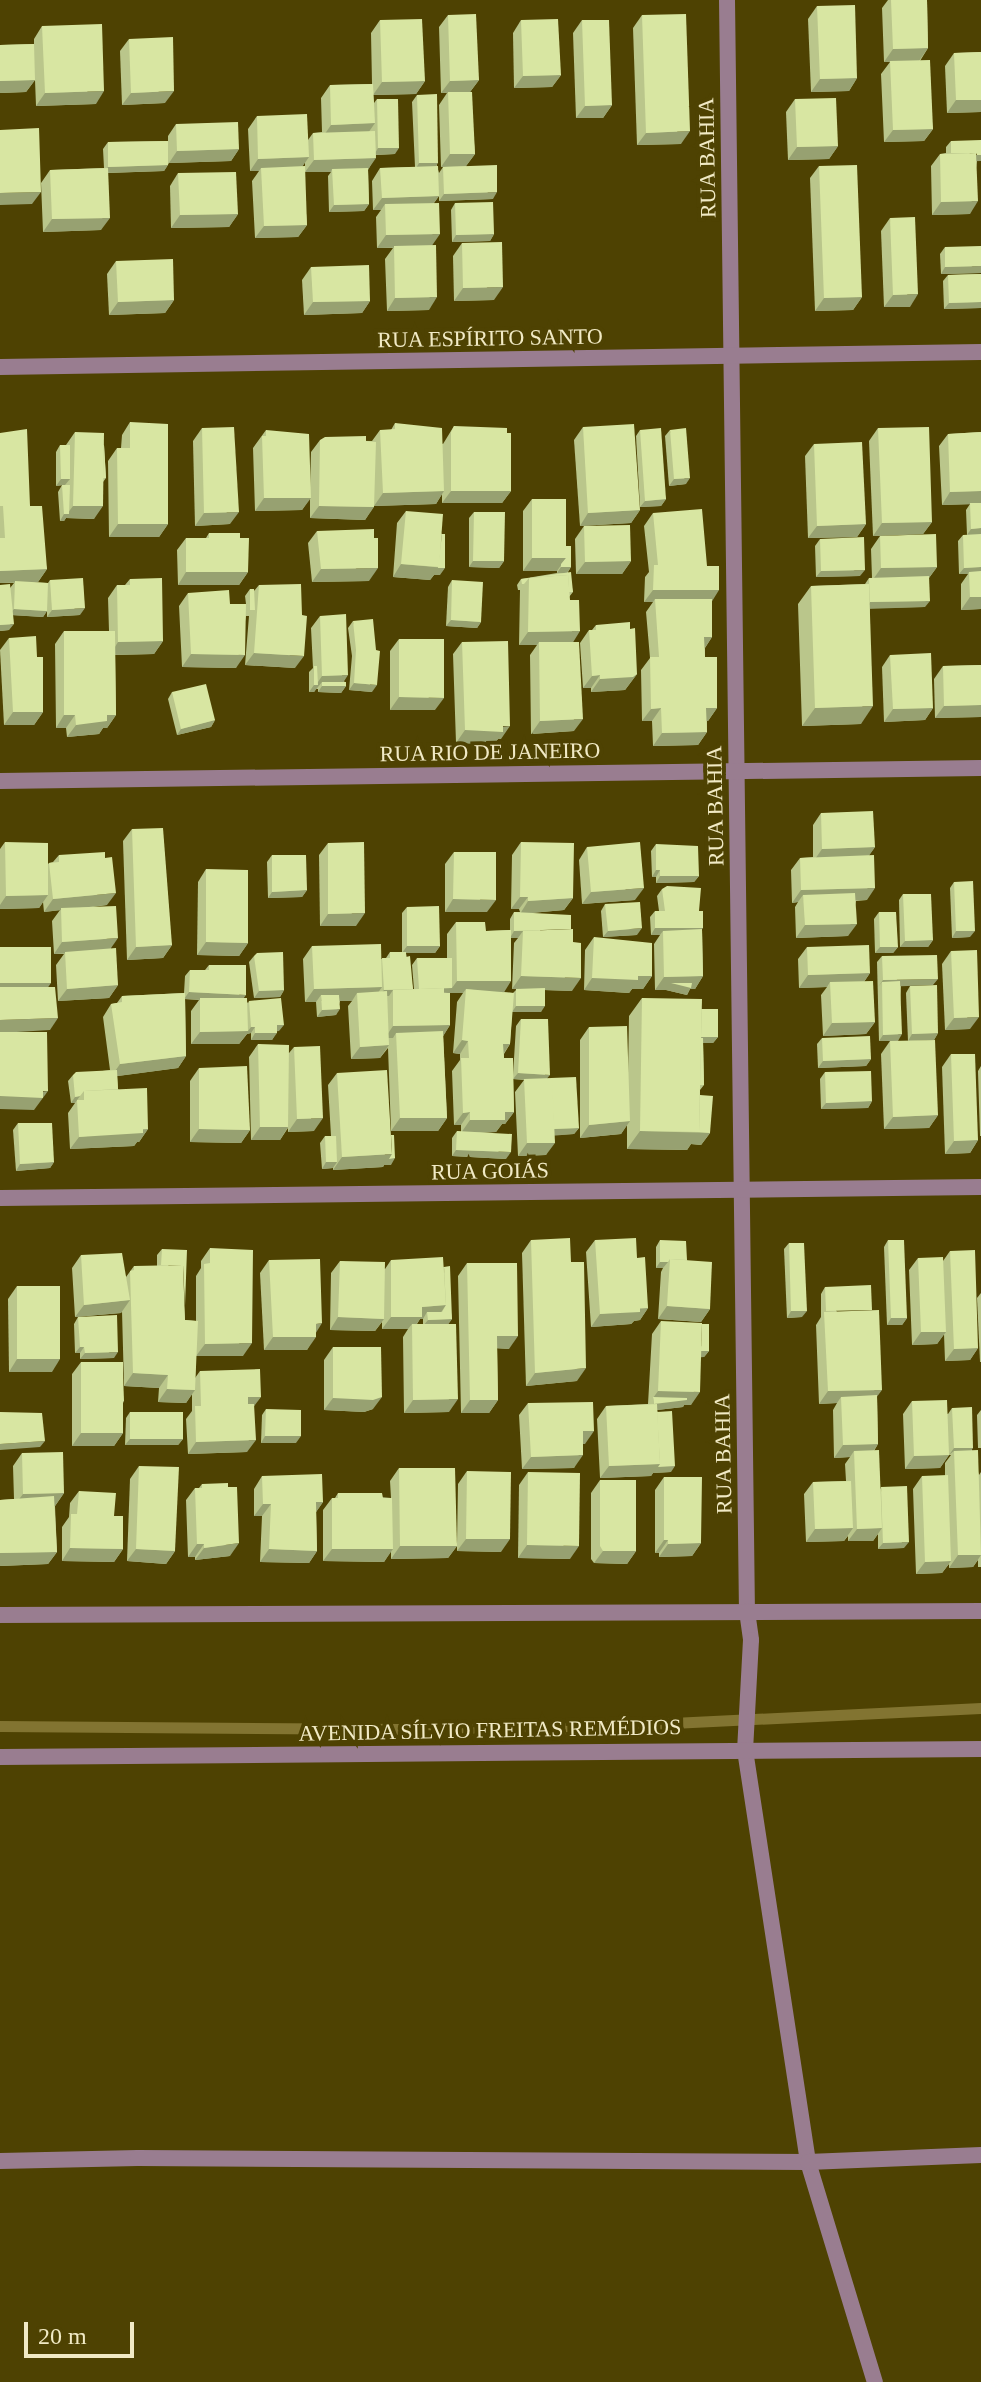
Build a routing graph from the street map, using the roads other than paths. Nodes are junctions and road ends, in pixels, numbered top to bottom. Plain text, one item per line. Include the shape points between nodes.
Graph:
1 (727, 0) edge
2 (981, 352) edge
3 (731, 356) junction
4 (0, 367) edge
5 (981, 768) edge
6 (736, 771) junction
7 (0, 781) edge
8 (981, 1187) edge
9 (742, 1190) junction
10 (0, 1198) edge
11 (747, 1611) junction
12 (981, 1611) edge
13 (0, 1615) edge
14 (981, 1749) edge
15 (745, 1750) junction
16 (0, 1757) edge
17 (981, 2155) edge
18 (0, 2161) edge
19 (808, 2162) junction
20 (875, 2382) edge

1 - 3 street, RUA BAHIA
2 - 3 street, RUA ESPÍRITO SANTO
3 - 4 street, RUA ESPÍRITO SANTO
3 - 6 street, RUA BAHIA
5 - 6 street, RUA RIO DE JANEIRO
6 - 7 street, RUA RIO DE JANEIRO
6 - 9 street, RUA BAHIA
8 - 9 street, RUA GOIÁS
9 - 10 street, RUA GOIÁS
9 - 11 street, RUA BAHIA
11 - 12 street
11 - 13 street
11 - 15 street, RUA BAHIA via 751,1640
14 - 15 street, AVENIDA SÍLVIO FREITAS REMÉDIOS
15 - 16 street, AVENIDA SÍLVIO FREITAS REMÉDIOS
15 - 19 street, RUA BAHIA
17 - 19 street
18 - 19 street
19 - 20 street, RUA BAHIA

